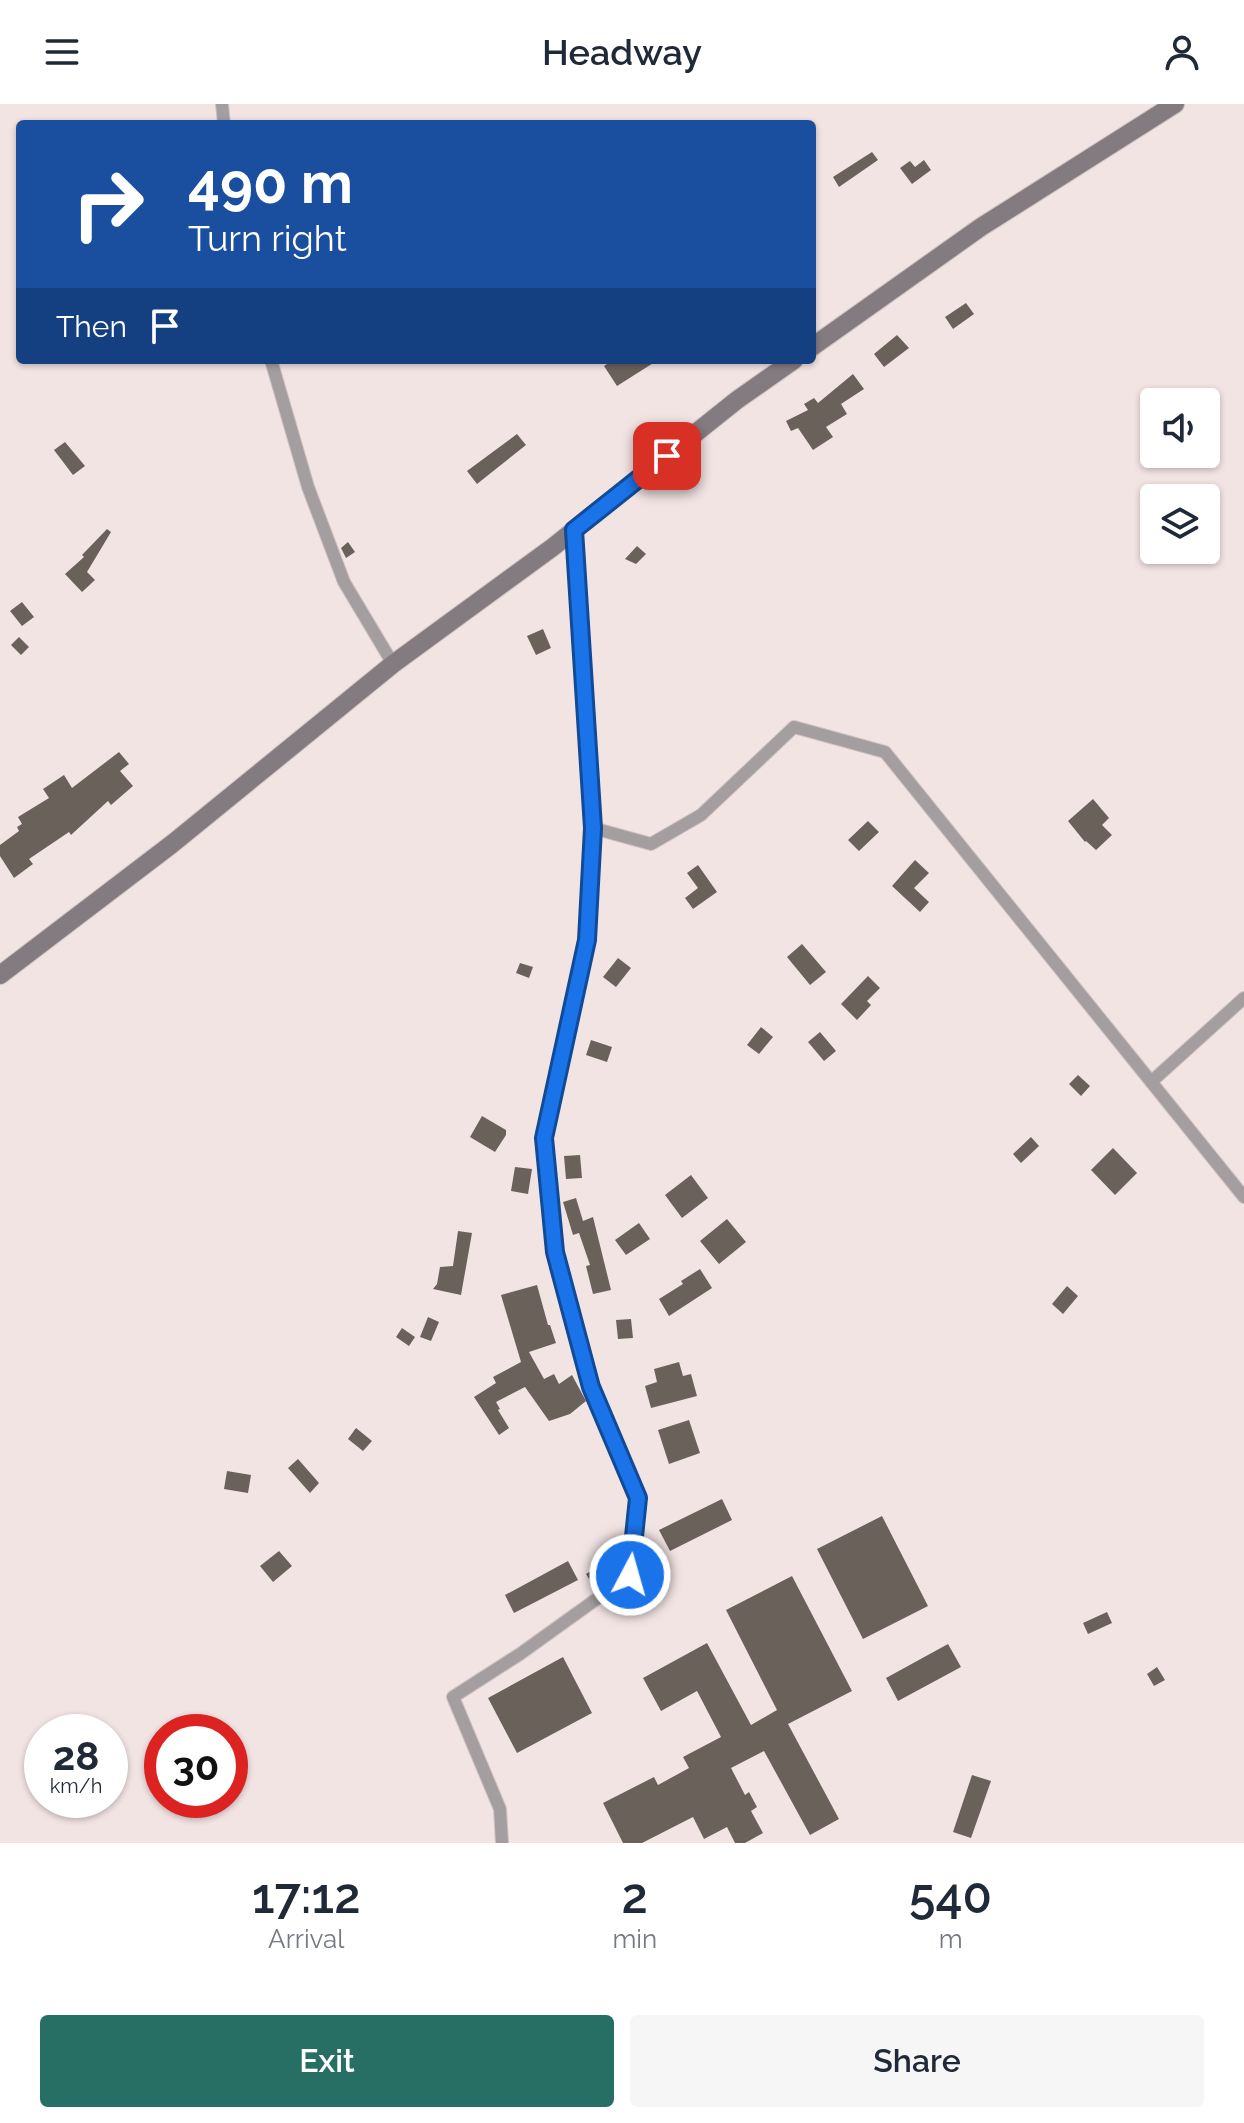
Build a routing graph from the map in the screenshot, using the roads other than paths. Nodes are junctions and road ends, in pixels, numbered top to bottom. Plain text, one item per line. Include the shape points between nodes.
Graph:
1 (1175, 104) edge
2 (816, 344) edge
3 (272, 364) edge
4 (788, 364) edge
5 (574, 530) junction
6 (393, 664) junction
7 (593, 828) junction
8 (0, 975) edge
9 (1244, 998) edge
10 (1151, 1082) junction
11 (1244, 1197) edge
12 (502, 1843) edge

1 - 2 main road via 981,227
3 - 6 street via 308,487 344,582
4 - 5 main road
5 - 6 main road
5 - 7 street
6 - 8 main road via 172,844
7 - 10 street via 651,844 701,815 794,727 885,752
7 - 12 street via 587,940 544,1138 555,1252 591,1387 638,1498 630,1575 453,1697 500,1809
9 - 10 street
10 - 11 street

